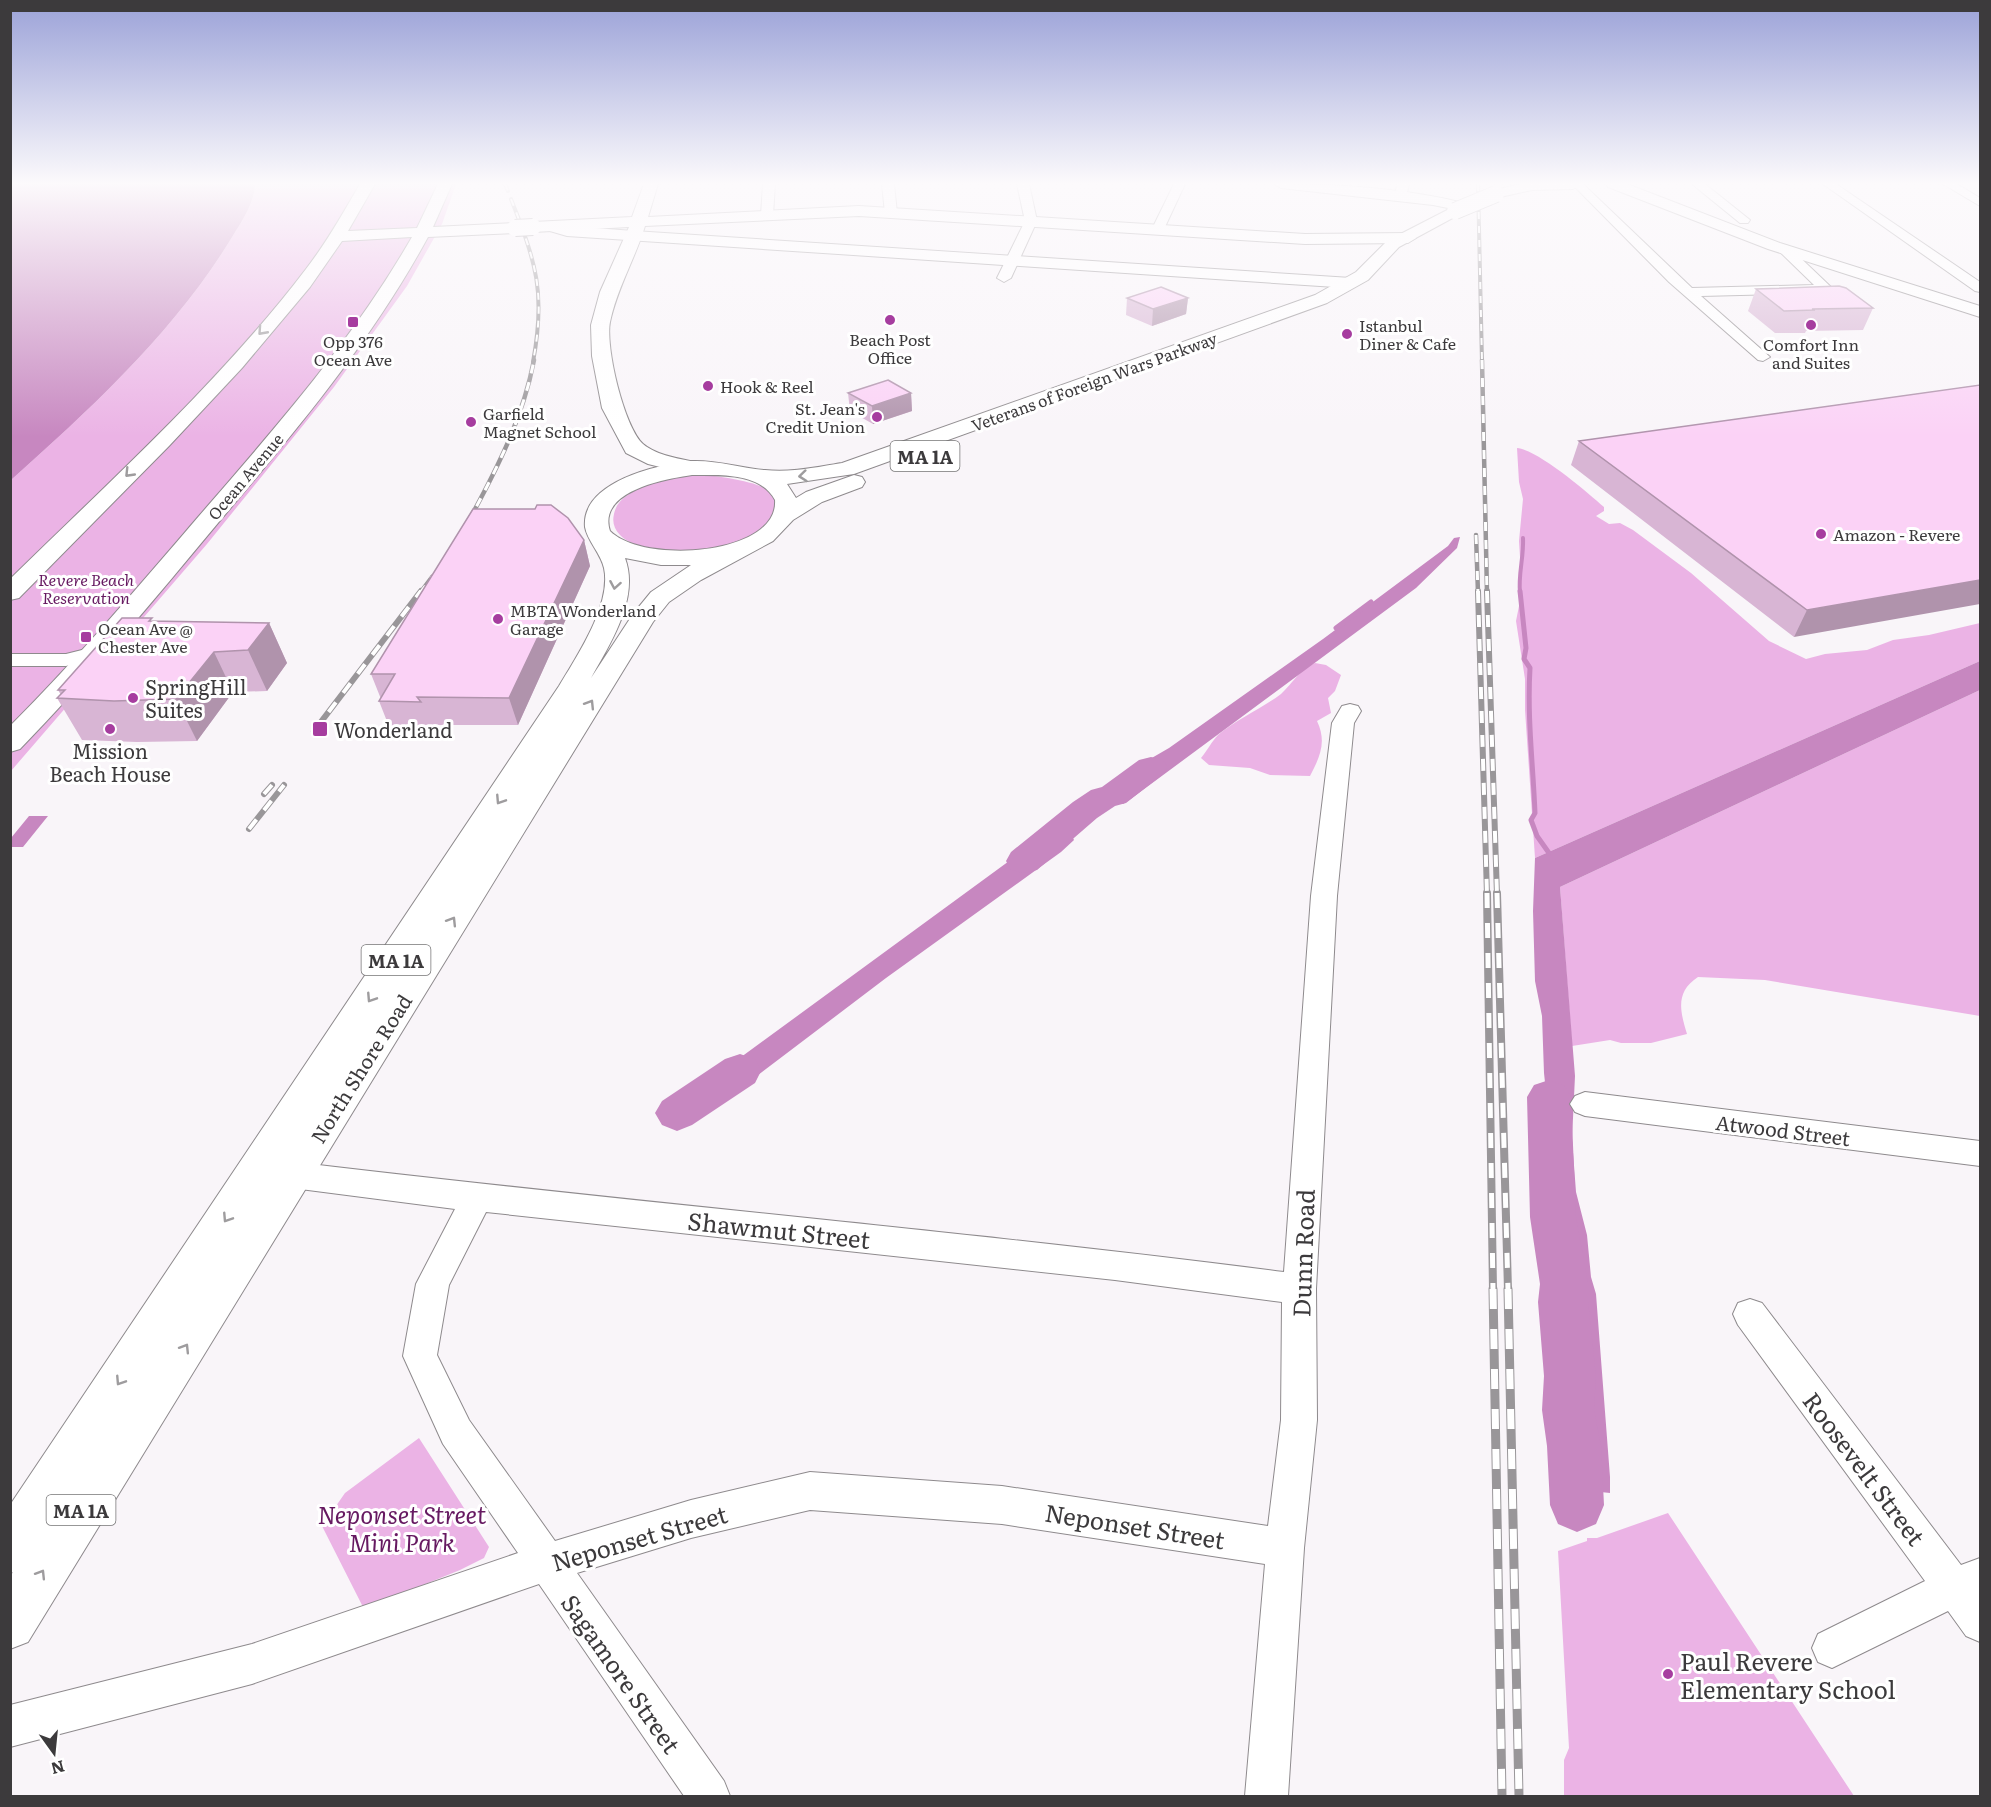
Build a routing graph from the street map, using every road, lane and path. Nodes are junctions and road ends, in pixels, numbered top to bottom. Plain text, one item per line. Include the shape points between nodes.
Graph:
1 (315, 268) edge
2 (402, 268) edge
3 (619, 268) edge
4 (1009, 268) edge
5 (1126, 268) edge
6 (1371, 268) edge
7 (1663, 268) edge
8 (1804, 268) edge
9 (1844, 268) edge
10 (1870, 268) edge
11 (1951, 268) edge
12 (1390, 275) dead end
13 (1004, 278) dead end
14 (1351, 283) junction
15 (1980, 288) edge
16 (1688, 292) junction
17 (1980, 303) edge
18 (1980, 312) edge
19 (1763, 357) dead end
20 (615, 417) junction
21 (692, 468) junction
22 (760, 477) junction
23 (624, 487) junction
24 (785, 515) junction
25 (598, 531) junction
26 (744, 546) junction
27 (10, 593) edge
28 (94, 653) junction
29 (10, 660) edge
30 (1350, 711) dead end
31 (10, 743) edge
32 (1585, 1104) dead end
33 (1980, 1154) edge
34 (275, 1173) junction
35 (477, 1198) junction
36 (1299, 1289) junction
37 (1750, 1314) dead end
38 (1286, 1548) junction
39 (10, 1549) edge
40 (545, 1563) junction
41 (1967, 1582) edge
42 (1980, 1622) edge
43 (10, 1624) edge
44 (1832, 1648) dead end
45 (10, 1726) edge
46 (709, 1797) edge
47 (1267, 1797) edge

1 -> 27 main road via 194,406
2 - 28 main road, Ocean Avenue via 368,323 324,380
3 - 20 main road via 600,325 605,379
4 - 13 street
5 - 14 street
6 - 14 main road, Veterans of Foreign Wars Parkway / MA 1A
7 - 16 street
8 - 16 street via 1824,287
9 - 18 main road
10 - 17 main road
11 - 15 street
12 - 24 main road, Veterans of Foreign Wars Parkway / MA 1A via 1365,293 1326,311 827,491
14 -> 22 main road, Veterans of Foreign Wars Parkway / MA 1A via 1292,310 846,469
16 - 19 street
20 - 21 main road via 638,451
20 - 23 main road via 618,451 630,468
21 - 22 main road, MA 1A via 728,469
21 - 23 main road, MA 1A via 659,474
22 - 24 main road via 780,489 787,506
23 - 25 main road, MA 1A via 599,509
24 - 26 main road, MA 1A via 771,532
25 - 26 main road via 624,550 669,559 721,554
25 -> 34 main road, North Shore Road / MA 1A via 618,577 599,640
34 -> 26 main road, North Shore Road / MA 1A via 642,620 660,597
28 - 29 street via 66,660
28 - 31 main road, Ocean Avenue
30 - 36 street, Dunn Road via 1343,723 1324,896
32 - 33 street, Atwood Street
34 - 35 street, Shawmut Street
34 -> 39 main road, North Shore Road / MA 1A
43 -> 34 main road, North Shore Road / MA 1A
35 - 36 street, Shawmut Street via 1115,1265
35 - 40 street, Sagamore Street via 433,1284 420,1356 456,1432
36 - 38 street, Dunn Road via 1299,1420
37 - 41 street, Roosevelt Street
38 - 40 street, Neponset Street via 1002,1505 810,1491 691,1519
38 - 47 street, Dunn Road
40 - 45 street, Neponset Street via 252,1664
40 - 46 street, Sagamore Street
41 - 42 street, Roosevelt Street
41 - 44 street

